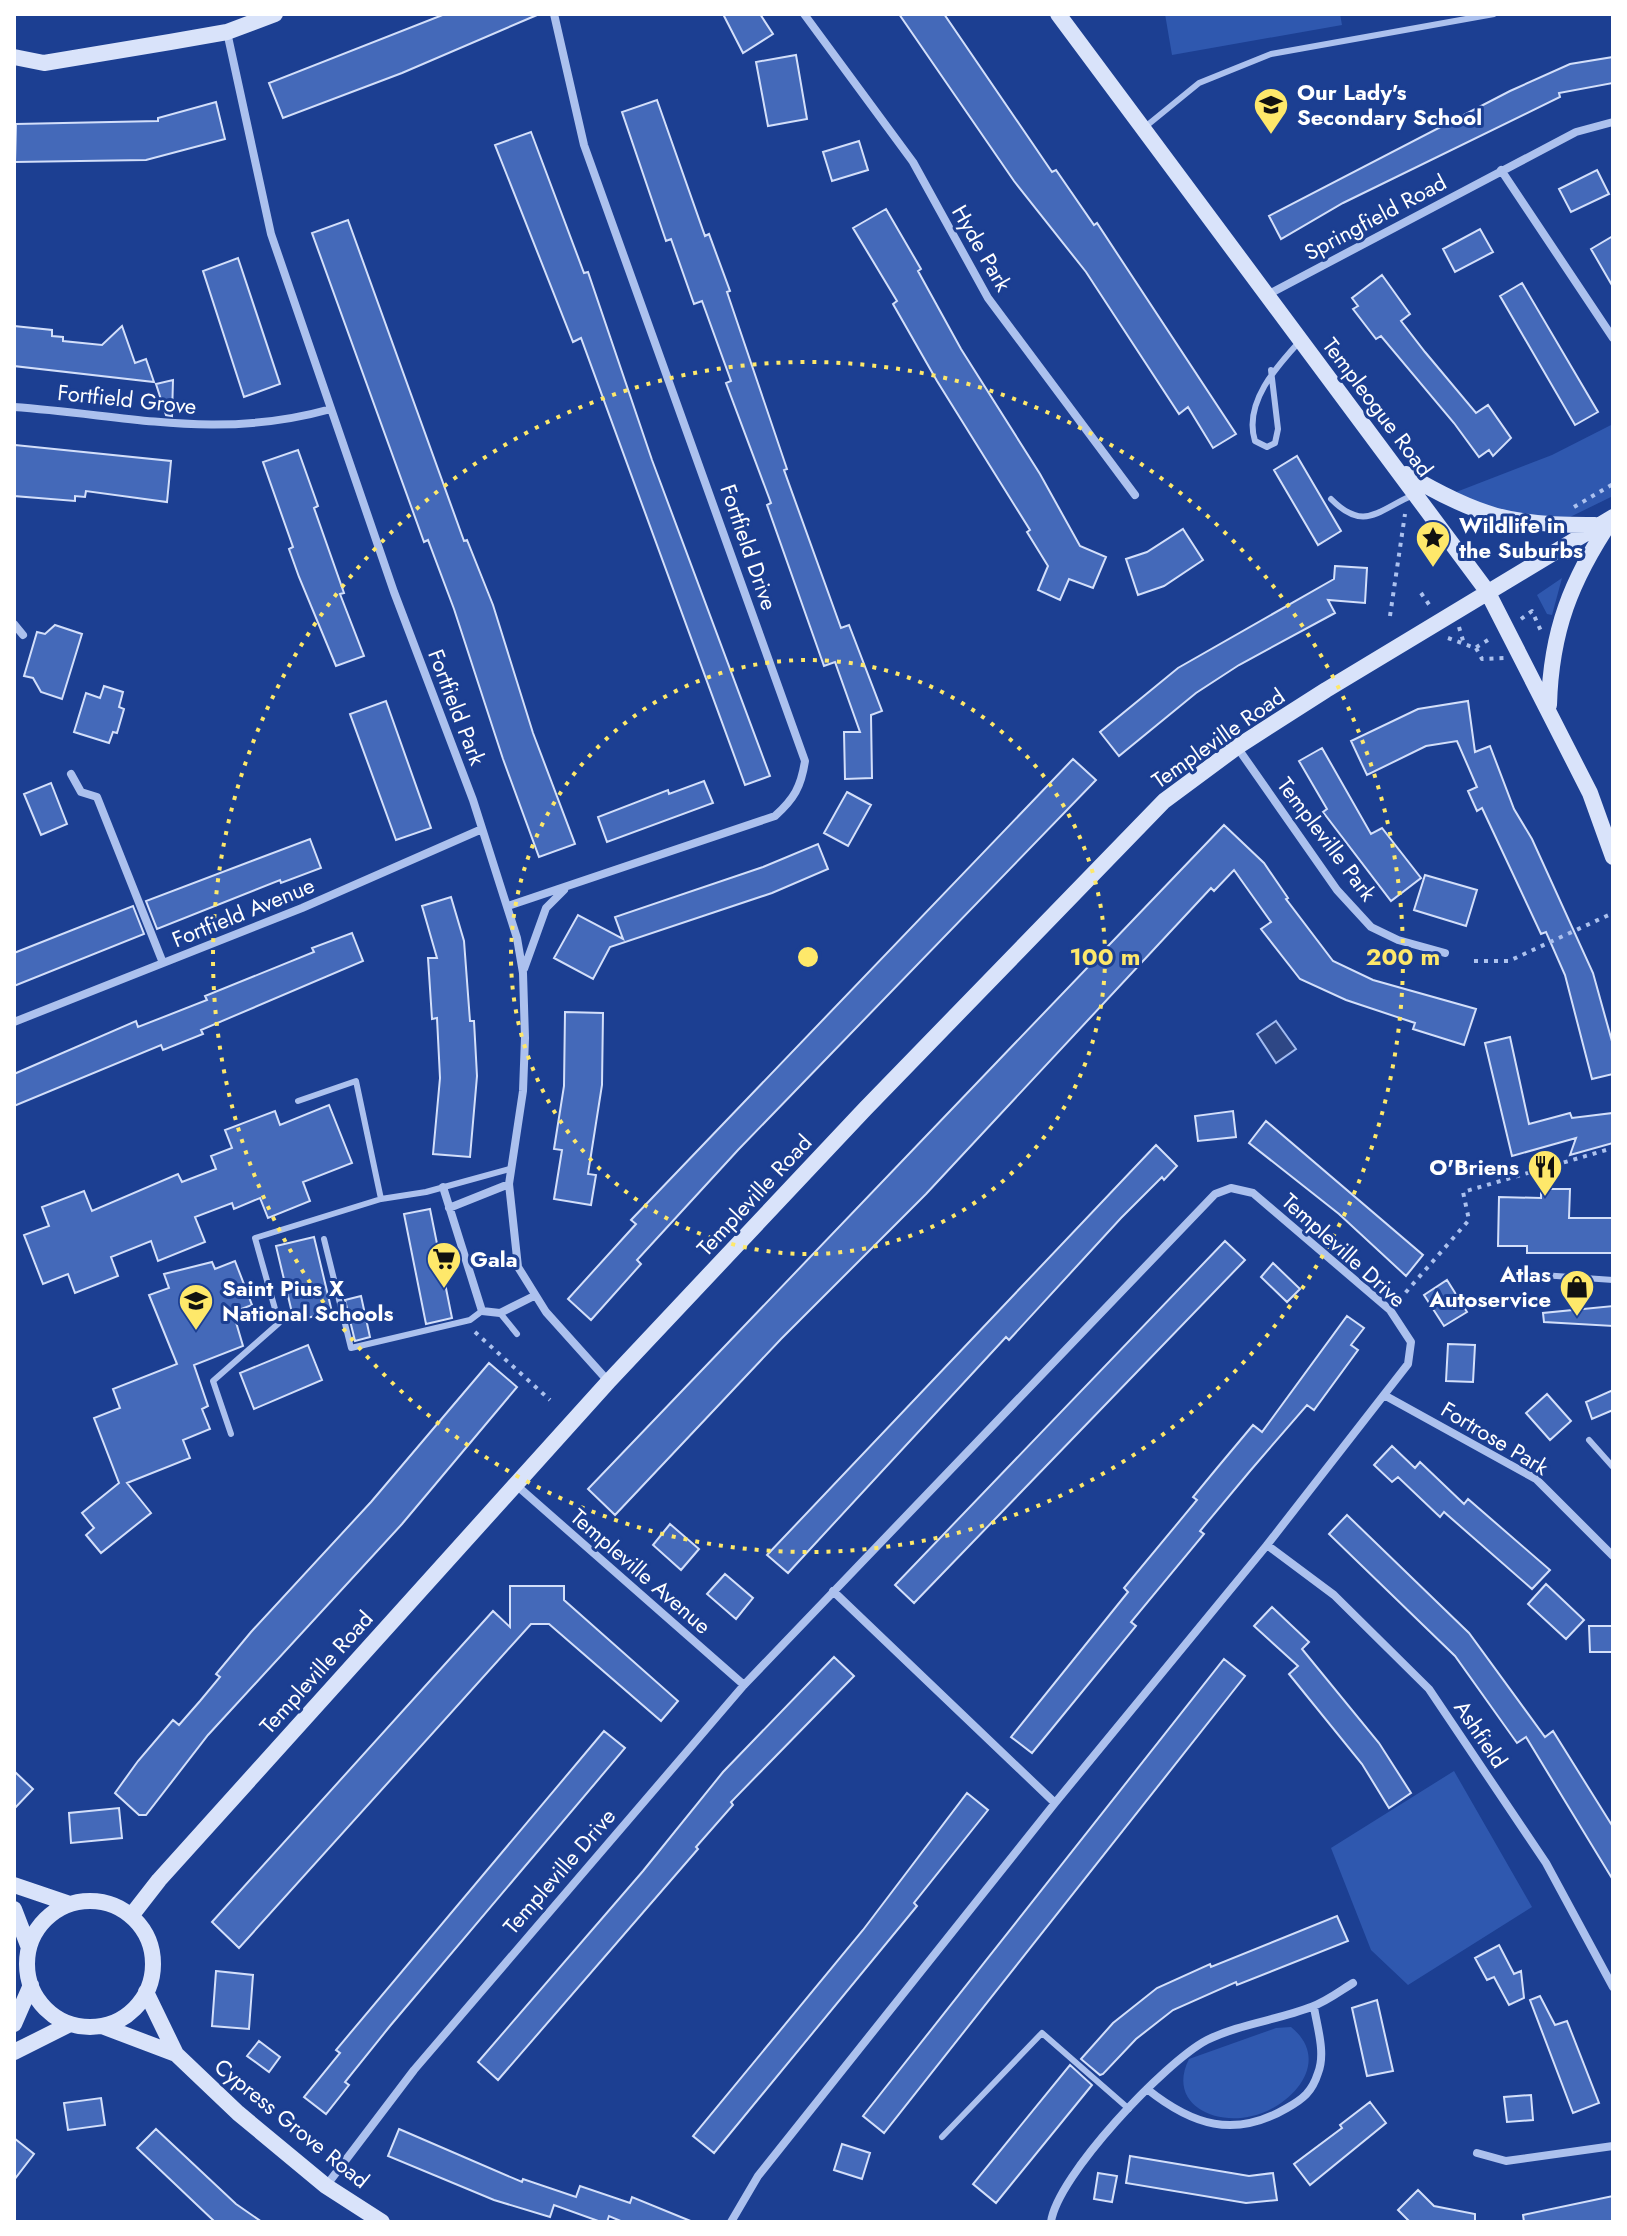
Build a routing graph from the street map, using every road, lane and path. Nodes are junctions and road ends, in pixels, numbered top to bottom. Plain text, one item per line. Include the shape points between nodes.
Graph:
1 (275, 14) edge
2 (554, 14) edge
3 (804, 14) edge
4 (1058, 14) edge
5 (1494, 14) edge
6 (227, 32) junction
7 (14, 57) edge
8 (1613, 122) edge
9 (1143, 129) junction
10 (1501, 170) junction
11 (1266, 296) junction
12 (1613, 338) edge
13 (1300, 341) junction
14 (1271, 370) junction
15 (14, 407) edge
16 (331, 409) junction
17 (1397, 469) junction
18 (1613, 484) edge
19 (1417, 494) junction
20 (1135, 495) dead end
21 (1331, 499) dead end
22 (1564, 511) dead end
23 (1405, 514) dead end
24 (1613, 517) edge
25 (1597, 525) junction
26 (1487, 591) junction
27 (1390, 616) dead end
28 (1526, 616) dead end
29 (14, 624) edge
30 (1461, 632) dead end
31 (23, 635) dead end
32 (1545, 636) dead end
33 (1482, 644) dead end
34 (1475, 648) junction
35 (1493, 659) dead end
36 (1549, 707) junction
37 (1237, 747) junction
38 (71, 774) dead end
39 (482, 829) junction
40 (1613, 857) edge
41 (568, 886) junction
42 (508, 906) junction
43 (1613, 913) edge
44 (1445, 953) dead end
45 (1474, 961) dead end
46 (163, 963) junction
47 (523, 973) junction
48 (14, 1022) edge
49 (298, 1101) dead end
50 (1613, 1148) edge
51 (510, 1169) junction
52 (509, 1184) junction
53 (443, 1187) junction
54 (381, 1199) junction
55 (449, 1208) junction
56 (324, 1239) dead end
57 (1528, 1274) dead end
58 (1613, 1280) edge
59 (534, 1296) junction
60 (1399, 1300) dead end
61 (482, 1311) junction
62 (500, 1313) junction
63 (463, 1321) junction
64 (517, 1334) dead end
65 (609, 1381) junction
66 (1384, 1395) junction
67 (550, 1400) dead end
68 (231, 1434) dead end
69 (1589, 1440) dead end
70 (1613, 1467) edge
71 (515, 1484) junction
72 (1267, 1545) junction
73 (1613, 1556) edge
74 (833, 1591) junction
75 (744, 1685) junction
76 (1055, 1803) junction
77 (14, 1885) edge
78 (70, 1904) junction
79 (14, 1909) edge
80 (131, 1916) junction
81 (29, 1948) junction
82 (1353, 1983) dead end
83 (31, 1985) junction
84 (1613, 1987) edge
85 (146, 1992) junction
86 (1314, 2007) junction
87 (14, 2024) edge
88 (70, 2024) junction
89 (102, 2026) junction
90 (14, 2052) edge
91 (176, 2054) junction
92 (1147, 2089) junction
93 (1129, 2109) junction
94 (942, 2137) dead end
95 (1613, 2146) edge
96 (1477, 2153) dead end
97 (326, 2186) junction
98 (382, 2222) edge
99 (731, 2222) edge
100 (1051, 2222) edge

1 - 6 main road
2 - 41 street, Fortfield Drive via 584,145 805,761 793,800 775,816
3 - 20 street, Hyde Park via 913,162 988,298
4 - 9 main road, Templeogue Road
5 - 9 lane via 1271,54 1199,83
6 - 7 main road via 44,63
6 - 16 street, Fortfield Park via 271,234
8 - 10 street, Springfield Road via 1576,132
9 - 11 main road, Templeogue Road
10 - 11 street, Springfield Road
10 - 12 street
11 - 13 main road, Templeogue Road
13 - 14 lane
13 - 17 main road, Templeogue Road
14 - 14 lane via 1252,429 1255,441 1267,447 1275,443 1278,429
15 - 16 street, Fortfield Grove via 190,426 259,424
16 - 39 street, Fortfield Park
17 - 19 main road, Templeogue Road
17 - 25 main road via 1478,513 1557,525
18 - 22 path
19 - 21 lane via 1360,518 1348,516
19 - 26 main road, Templeogue Road
23 - 27 path
24 - 25 main road, Templeville Road
24 - 36 main road via 1584,560 1564,608 1550,663
25 - 26 main road, Templeville Road
26 - 36 main road, Templeogue Road
26 - 37 main road, Templeville Road
28 - 32 path via 1532,611
29 - 31 street
30 - 34 path via 1462,644
33 - 34 path
34 - 35 path via 1482,659
36 - 40 main road, Templeogue Road
37 - 44 street, Templeville Park via 1337,890 1371,927
37 - 65 main road, Templeville Road via 1164,801 1122,843
38 - 46 street via 81,792 97,797
39 - 42 street, Fortfield Park
39 - 46 street, Fortfield Avenue
41 - 42 street, Fortfield Drive
41 - 47 street via 546,908
42 - 47 street, Fortfield Park
43 - 45 path via 1509,961
46 - 48 street, Fortfield Avenue
47 - 51 street, Fortfield Park via 523,1091
49 - 54 lane via 356,1081
50 - 60 path via 1463,1192 1469,1220
51 - 52 street, Fortfield Park
51 - 53 lane
52 - 55 street
52 - 59 street, Fortfield Park via 518,1267
53 - 54 lane
53 - 55 street
54 - 68 lane via 255,1238 279,1323 213,1381
55 - 61 street
56 - 63 lane via 351,1348
57 - 58 lane
59 - 62 street
59 - 65 street, Fortfield Park
61 - 62 street
61 - 63 lane
62 - 64 lane
63 - 67 path
65 - 71 main road, Templeville Road
66 - 72 street, Templeville Drive
66 - 73 street, Fortrose Park via 1536,1479
66 - 74 street, Templeville Drive via 1408,1364 1411,1342 1390,1310 1253,1193 1231,1188 1205,1205
69 - 70 lane
71 - 75 street, Templeville Avenue
71 - 80 main road, Templeville Road
72 - 76 street, Templeville Drive
72 - 84 street, Ashfield via 1334,1595 1429,1689 1546,1863
74 - 75 street, Templeville Drive
74 - 76 street
75 - 97 street, Templeville Drive via 444,2034
76 - 99 street, Templeville Drive via 758,2176
77 - 78 main road
78 - 80 main road via 106,1903
78 - 81 main road via 45,1920
79 - 81 main road
80 - 85 main road via 152,1953
81 - 83 main road
82 - 86 street
83 - 87 main road
83 - 88 main road via 43,2006
85 - 89 main road via 126,2016
85 - 91 main road, Cypress Grove Road
86 - 92 street via 1211,2038 1182,2054
86 - 92 street via 1320,2070 1307,2096 1267,2120 1241,2126 1196,2120 1174,2111
88 - 89 main road
88 - 90 main road
89 - 91 main road, Cypress Grove Road
91 - 97 main road, Cypress Grove Road
92 - 93 street
93 - 94 lane via 1042,2033
93 - 100 street via 1059,2194
95 - 96 street via 1506,2161
97 - 98 main road, Cypress Grove Road

